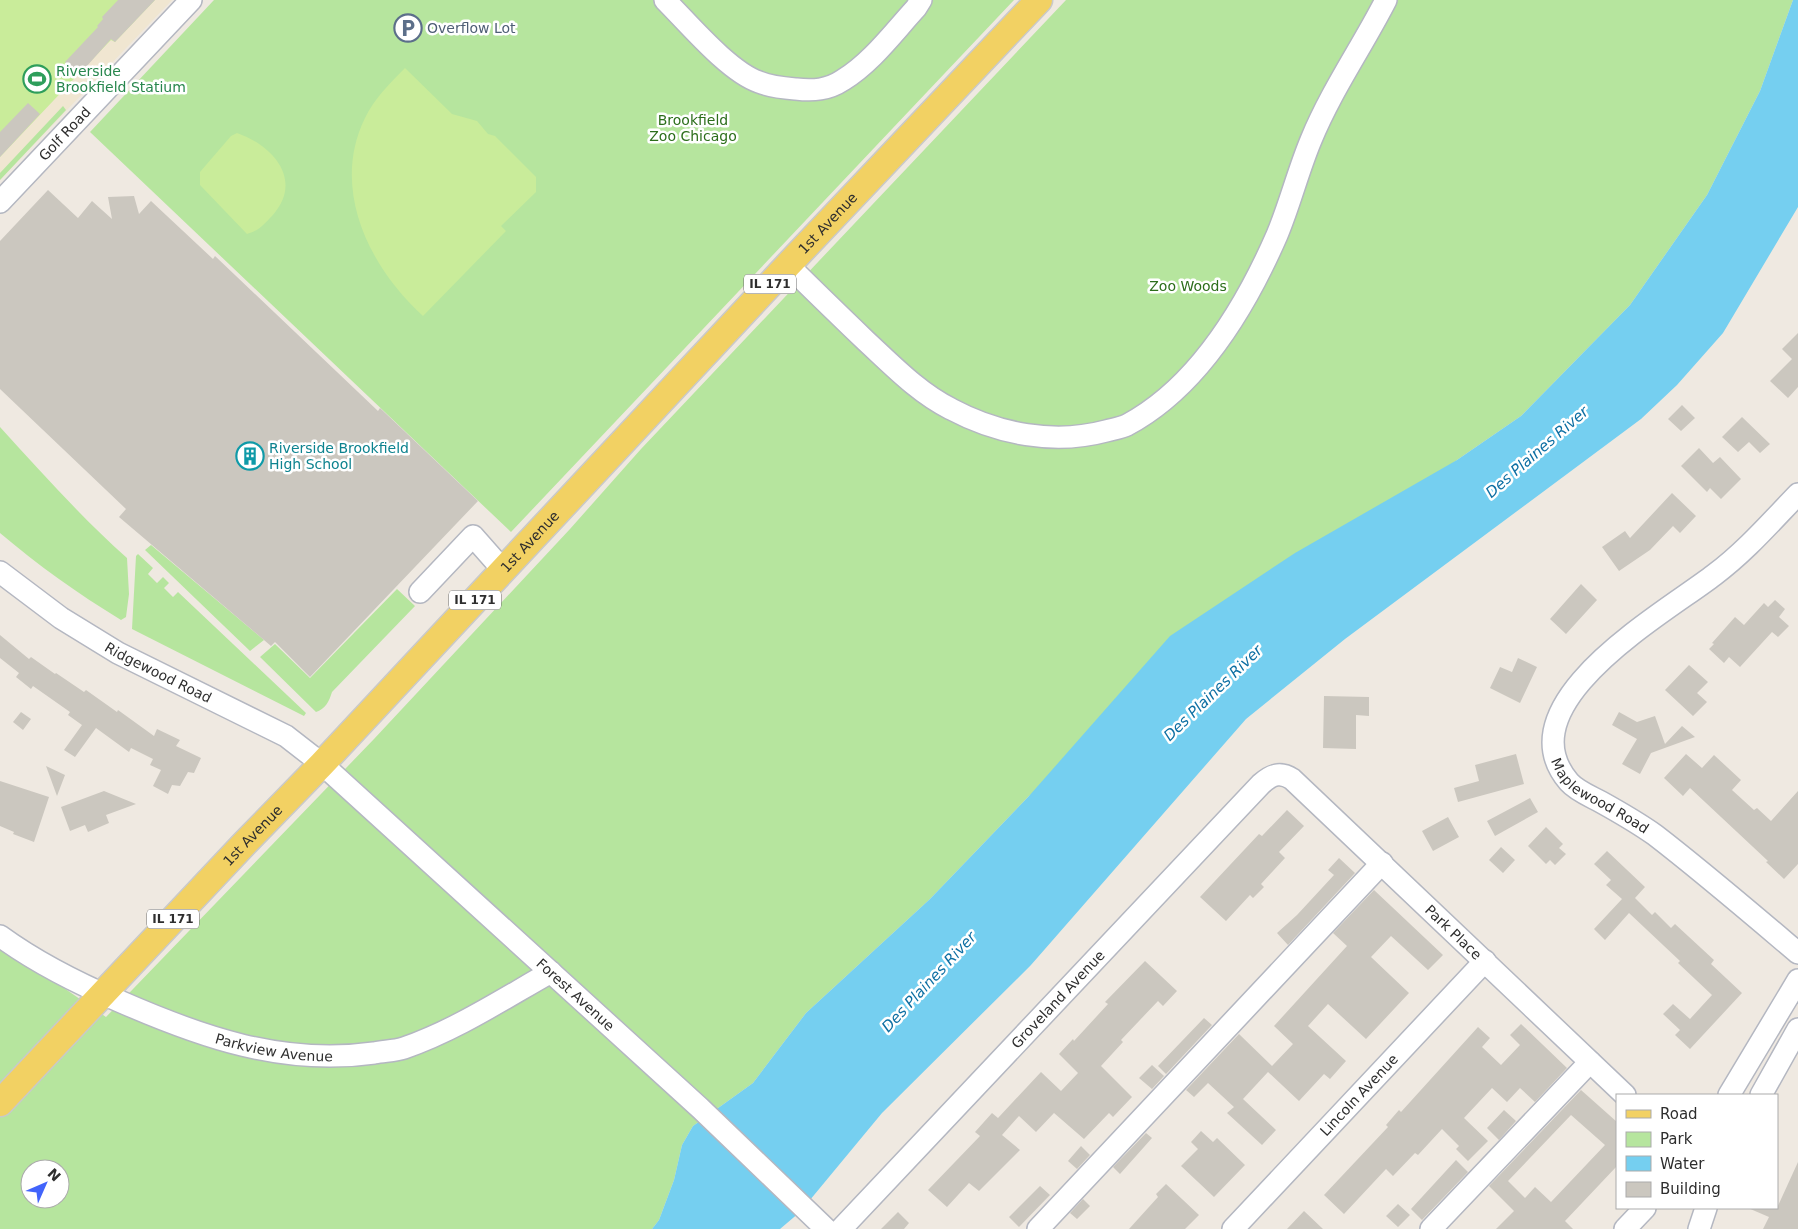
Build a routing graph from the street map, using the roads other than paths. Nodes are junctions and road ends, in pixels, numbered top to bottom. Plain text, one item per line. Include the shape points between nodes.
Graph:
1 (191, 0) edge
2 (666, 0) edge
3 (921, 0) edge
4 (1039, 0) edge
5 (1386, 0) edge
6 (0, 202) edge
7 (788, 265) junction
8 (1798, 494) edge
9 (503, 570) junction
10 (0, 572) edge
11 (420, 592) dead end
12 (322, 764) junction
13 (1280, 774) joint
14 (1382, 863) junction
15 (0, 936) edge
16 (1798, 953) edge
17 (1485, 961) junction
18 (551, 972) junction
19 (1798, 980) edge
20 (102, 994) junction
21 (1798, 1029) edge
22 (1590, 1062) junction
23 (1745, 1068) junction
24 (1624, 1094) edge
25 (1719, 1094) edge
26 (1730, 1094) edge
27 (1761, 1094) edge
28 (0, 1103) edge
29 (1644, 1209) edge
30 (1706, 1209) edge
31 (820, 1224) edge
32 (841, 1229) edge
33 (1038, 1229) edge
34 (1233, 1229) edge
35 (1431, 1229) edge
36 (1625, 1229) edge
37 (1699, 1229) edge

1 - 6 street, Golf Road
2 - 3 street via 722,57 750,78 779,87 812,91 842,81 862,66
4 - 7 main road, 1st Avenue / IL 171
5 - 7 street via 1324,111 1277,236 1227,327 1205,359 1178,386 1156,407 1125,426 1092,435 1018,434 983,424 950,409 895,369
7 - 9 main road, 1st Avenue / IL 171
8 - 16 street, Maplewood Road via 1716,574 1638,628 1586,676 1561,710 1554,724 1552,740 1560,770 1570,784 1654,835
9 - 11 street via 473,536
9 - 12 main road, 1st Avenue / IL 171
10 - 12 street, Ridgewood Road via 61,618 118,653 286,736
12 - 18 street, Forest Avenue
12 - 20 main road, 1st Avenue / IL 171
13 - 14 street, Park Place via 1292,779
13 - 32 street, Groveland Avenue via 1272,775 1261,784
14 - 17 street, Park Place
14 - 33 street
15 - 20 street, Parkview Avenue via 20,951
17 - 22 street, Park Place
17 - 34 street, Lincoln Avenue
18 - 20 street, Parkview Avenue via 451,1028 402,1048 356,1055 310,1056 267,1051 185,1028
18 - 31 street, Forest Avenue via 700,1108
19 - 23 street
20 - 28 main road, 1st Avenue / IL 171
21 - 27 street
22 - 24 street, Park Place
22 - 35 street
23 - 25 street
23 - 26 street
29 - 36 street
30 - 37 street

